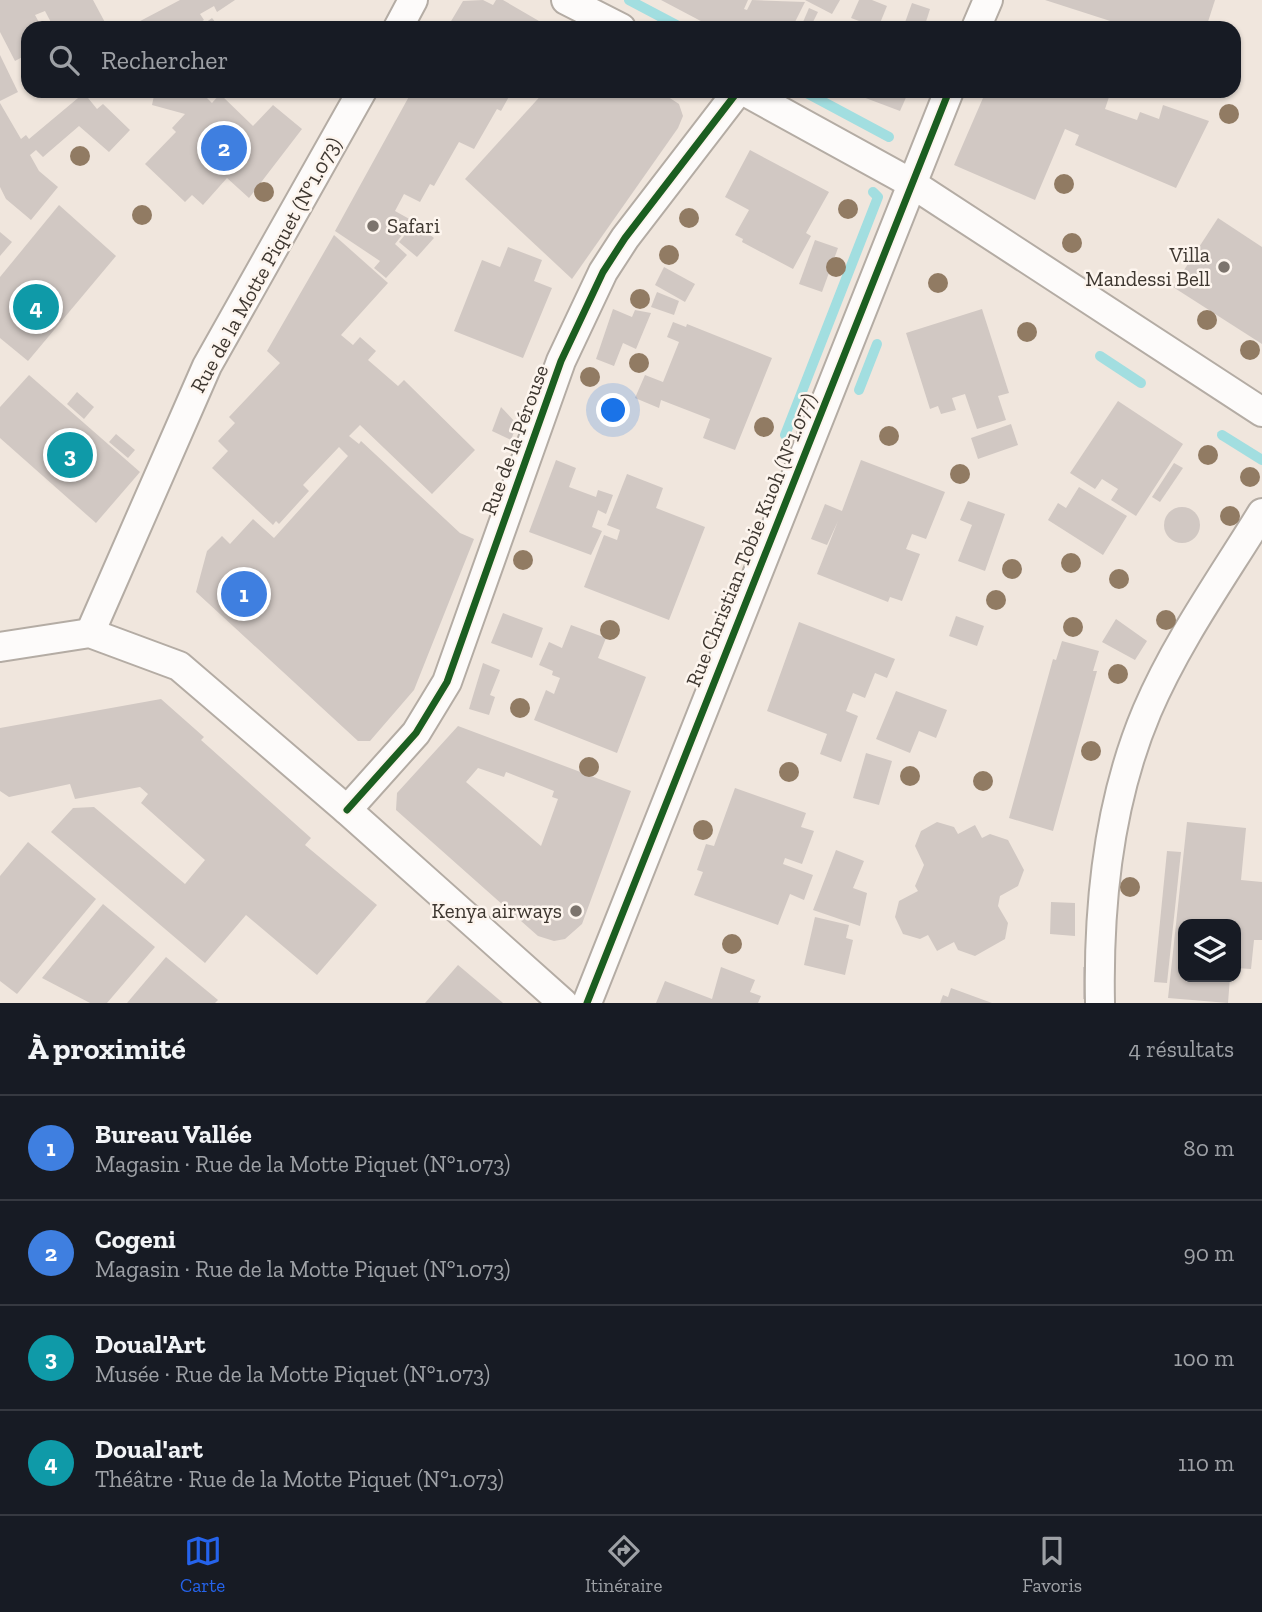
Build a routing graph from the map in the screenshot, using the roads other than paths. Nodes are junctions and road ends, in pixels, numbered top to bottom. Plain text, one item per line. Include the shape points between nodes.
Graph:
1 (413, 0) edge
2 (566, 0) edge
3 (988, 0) edge
4 (402, 21) edge
5 (607, 21) edge
6 (979, 21) edge
7 (358, 98) edge
8 (733, 98) edge
9 (757, 98) edge
10 (947, 98) edge
11 (911, 183) junction
12 (1262, 412) edge
13 (1262, 513) edge
14 (90, 633) junction
15 (0, 647) edge
16 (347, 810) junction
17 (564, 1003) edge
18 (587, 1003) edge
19 (1100, 1003) edge

1 - 4 street
2 - 5 street
3 - 6 street
7 - 14 street, Rue de la Motte Piquet (N°1.073) via 207,366
8 - 16 street, Rue de la Pérouse via 603,272 561,361 447,682 416,733
9 - 11 street
10 - 11 street, Rue Christian Tobie Kuoh (N°1.077)
11 - 12 street
11 - 18 street, Rue Christian Tobie Kuoh (N°1.077)
13 - 19 street via 1173,658 1126,768 1101,911
14 - 15 street
14 - 16 street via 179,666
16 - 17 street

